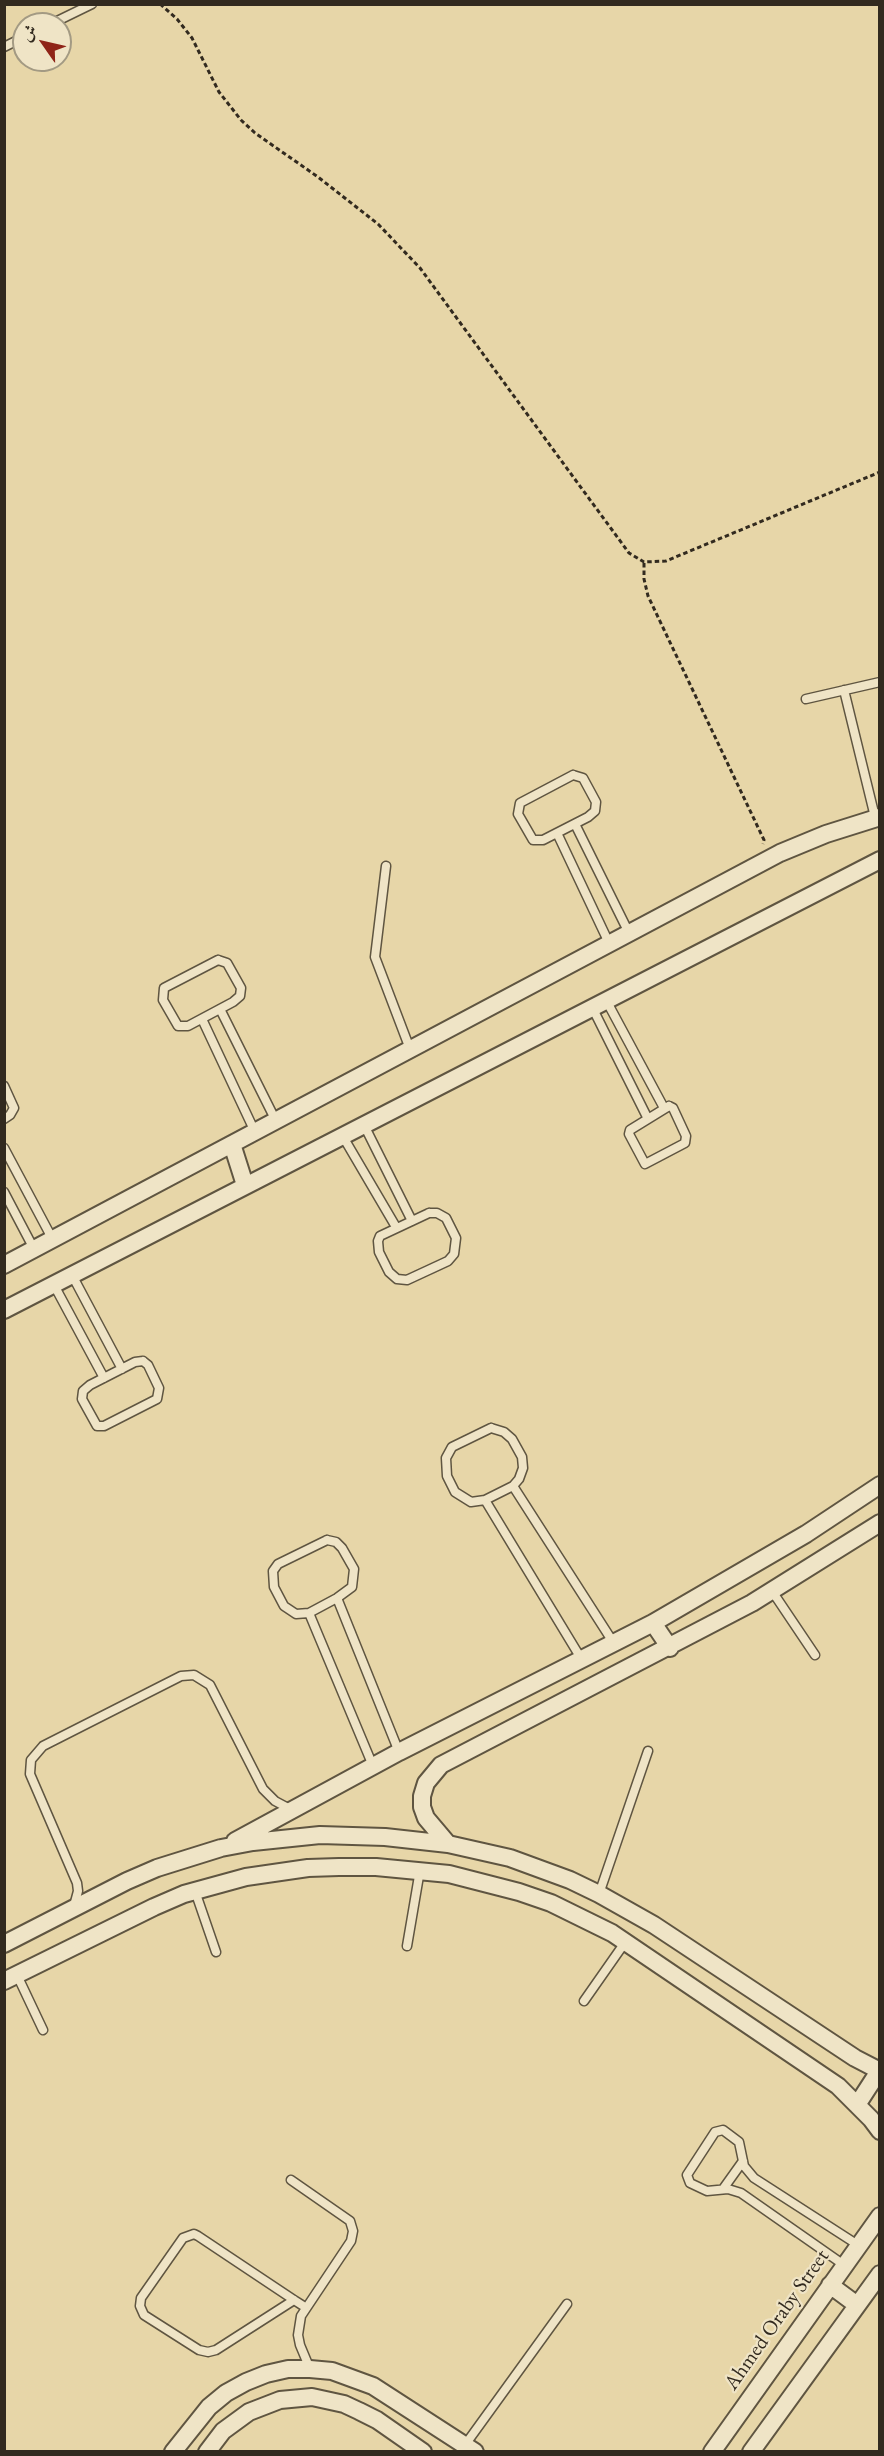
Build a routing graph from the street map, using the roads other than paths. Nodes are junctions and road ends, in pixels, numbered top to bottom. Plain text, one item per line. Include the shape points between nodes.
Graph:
1 (92, 4) edge
2 (72, 8) edge
3 (879, 682) edge
4 (844, 690) junction
5 (806, 699) dead end
6 (877, 817) edge
7 (575, 824) junction
8 (557, 833) junction
9 (879, 860) edge
10 (386, 866) dead end
11 (629, 933) junction
12 (609, 944) junction
13 (599, 1003) junction
14 (220, 1009) junction
15 (202, 1019) junction
16 (410, 1049) junction
17 (4, 1086) edge
18 (664, 1108) junction
19 (647, 1117) junction
20 (4, 1119) edge
21 (276, 1121) junction
22 (364, 1125) junction
23 (255, 1132) junction
24 (342, 1134) junction
25 (232, 1144) junction
26 (4, 1148) edge
27 (245, 1185) junction
28 (4, 1192) edge
29 (412, 1221) junction
30 (396, 1227) junction
31 (53, 1239) junction
32 (34, 1249) junction
33 (4, 1265) edge
34 (72, 1275) junction
35 (54, 1284) junction
36 (4, 1310) edge
37 (122, 1369) junction
38 (104, 1378) junction
39 (879, 1485) edge
40 (513, 1486) junction
41 (485, 1500) junction
42 (879, 1523) edge
43 (772, 1591) junction
44 (337, 1598) junction
45 (309, 1613) junction
46 (653, 1623) junction
47 (613, 1642) junction
48 (670, 1648) junction
49 (815, 1655) dead end
50 (582, 1660) junction
51 (648, 1751) dead end
52 (399, 1752) junction
53 (373, 1766) junction
54 (291, 1809) junction
55 (448, 1844) junction
56 (221, 1848) junction
57 (420, 1870) junction
58 (195, 1891) junction
59 (599, 1893) junction
60 (73, 1909) junction
61 (626, 1941) junction
62 (4, 1944) edge
63 (407, 1946) dead end
64 (216, 1952) dead end
65 (11, 1978) edge
66 (584, 2001) dead end
67 (43, 2030) dead end
68 (879, 2071) edge
69 (857, 2105) junction
70 (879, 2131) edge
71 (743, 2161) junction
72 (291, 2180) dead end
73 (723, 2189) junction
74 (879, 2216) edge
75 (858, 2245) junction
76 (844, 2265) junction
77 (879, 2274) edge
78 (830, 2285) junction
79 (294, 2300) junction
80 (860, 2301) junction
81 (879, 2302) edge
82 (567, 2304) dead end
83 (305, 2307) junction
84 (310, 2368) junction
85 (470, 2448) edge
86 (173, 2451) edge
87 (207, 2451) edge
88 (423, 2451) edge
89 (712, 2451) edge
90 (751, 2451) edge

1 - 2 lane
3 - 4 lane
4 - 5 lane
4 - 6 lane
6 - 11 street via 780,853
7 - 8 lane
7 - 8 lane via 592,814 596,806 583,778 576,774 518,806 518,814 533,840 540,842
7 - 11 lane
8 - 12 lane
9 - 13 street
10 - 16 lane via 375,957
11 - 12 street
12 - 16 street
13 - 18 lane
13 - 19 lane
13 - 22 street
14 - 15 lane
14 - 15 lane via 241,992 227,963 221,960 167,986 163,992 163,1000 178,1026
14 - 21 lane
15 - 23 lane
16 - 21 street
17 - 20 lane via 14,1108
18 - 19 lane
18 - 19 lane via 673,1108 686,1136 685,1143 647,1165 629,1134 632,1127
21 - 23 street
22 - 24 street
22 - 29 lane
23 - 25 street
24 - 27 street
24 - 30 lane
25 - 27 street
25 - 31 street
26 - 31 lane
27 - 34 street
28 - 32 lane
29 - 30 lane
29 - 30 lane via 433,1212 446,1218 456,1238 456,1249 451,1258 407,1280 397,1279 389,1272 378,1246 380,1236
31 - 32 street
32 - 33 street
34 - 35 street
34 - 37 lane
35 - 36 street
35 - 38 lane
37 - 38 lane
37 - 38 lane via 139,1361 145,1363 159,1396 155,1402 100,1427 94,1423 82,1395 86,1387
39 - 46 street via 797,1540
40 - 41 lane
40 - 41 lane via 523,1468 522,1457 504,1432 491,1428 452,1447 445,1467 455,1492 471,1502
40 - 47 lane
41 - 50 lane
42 - 43 street
43 - 48 street
43 - 49 lane
44 - 45 lane
44 - 45 lane via 352,1587 354,1569 342,1548 327,1540 278,1564 273,1571 274,1587 284,1606 296,1614
44 - 52 lane
45 - 53 lane
46 - 47 street
46 - 48 street
47 - 50 street
48 - 55 street via 441,1765 426,1783 422,1807 426,1818
50 - 52 street
51 - 59 lane
52 - 53 street
53 - 54 street
54 - 56 street
54 - 60 lane via 262,1789 210,1685 194,1675 181,1676 43,1746 31,1760 30,1774 77,1883
55 - 56 street via 320,1835
55 - 59 street via 510,1858
56 - 60 street via 157,1868
57 - 58 street via 308,1868 246,1877
57 - 61 street via 519,1892 582,1917
57 - 63 lane
58 - 64 lane
58 - 65 street via 154,1907
59 - 68 street
60 - 62 street
61 - 66 lane
61 - 69 street via 838,2086
65 - 67 lane
68 - 69 street
69 - 70 street
71 - 73 lane
71 - 73 lane via 736,2139 723,2130 715,2132 687,2178 703,2190
71 - 75 lane via 754,2178
72 - 83 lane via 350,2221 353,2231 351,2241
73 - 76 lane via 741,2193
74 - 75 street, Ahmed Oraby Street
75 - 76 street, Ahmed Oraby Street
76 - 78 street, Ahmed Oraby Street
77 - 80 street
78 - 80 street
78 - 89 street, Ahmed Oraby Street
79 - 79 lane via 190,2234 183,2238 141,2298 140,2306 144,2315 208,2352
79 - 83 lane
80 - 81 street
80 - 90 street
82 - 85 lane
83 - 84 lane via 298,2335
84 - 85 street via 332,2371 373,2386
84 - 86 street via 266,2374 226,2393 209,2407
87 - 88 street via 223,2431 249,2412 280,2400 312,2397 359,2410

